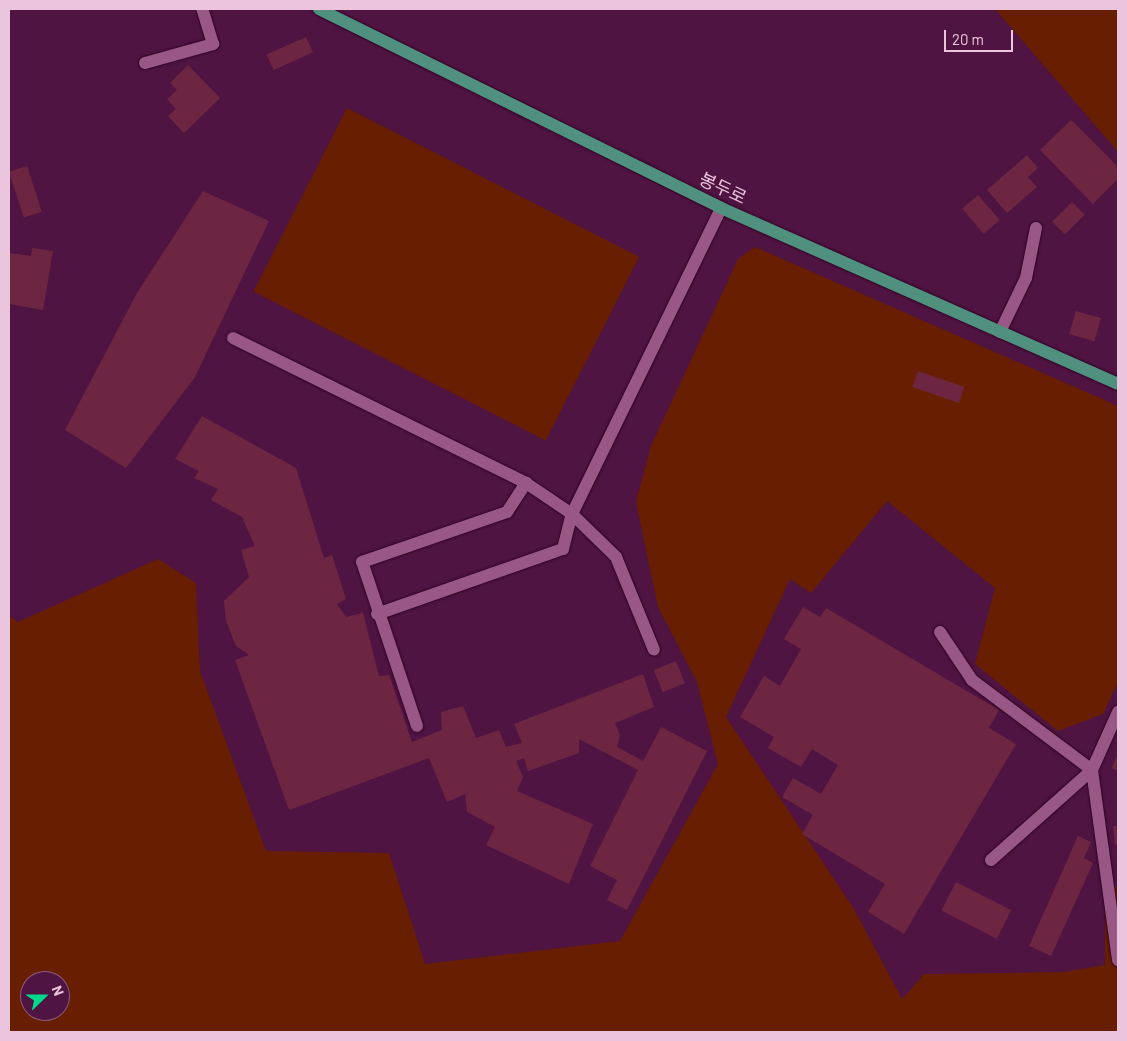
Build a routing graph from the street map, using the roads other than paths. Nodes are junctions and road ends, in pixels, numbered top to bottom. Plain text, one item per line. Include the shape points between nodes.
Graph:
1 (202, 9) edge
2 (319, 9) edge
3 (145, 63) dead end
4 (721, 208) junction
5 (1036, 228) dead end
6 (1000, 332) junction
7 (233, 338) dead end
8 (1118, 384) edge
9 (526, 483) junction
10 (572, 514) junction
11 (377, 614) junction
12 (940, 632) dead end
13 (654, 650) dead end
14 (1118, 712) edge
15 (417, 726) dead end
16 (1092, 770) junction
17 (991, 860) dead end
18 (1118, 960) edge

1 - 3 street via 213,44
2 - 4 main road, 봉두로
4 - 6 main road, 봉두로
4 - 10 street
5 - 6 street via 1026,278
6 - 8 main road, 봉두로
7 - 9 street
9 - 10 street
9 - 11 street via 507,512 362,562
10 - 11 street via 563,549
10 - 13 street via 616,557
11 - 15 street
12 - 16 street via 972,680
14 - 16 street
16 - 17 street
16 - 18 street

